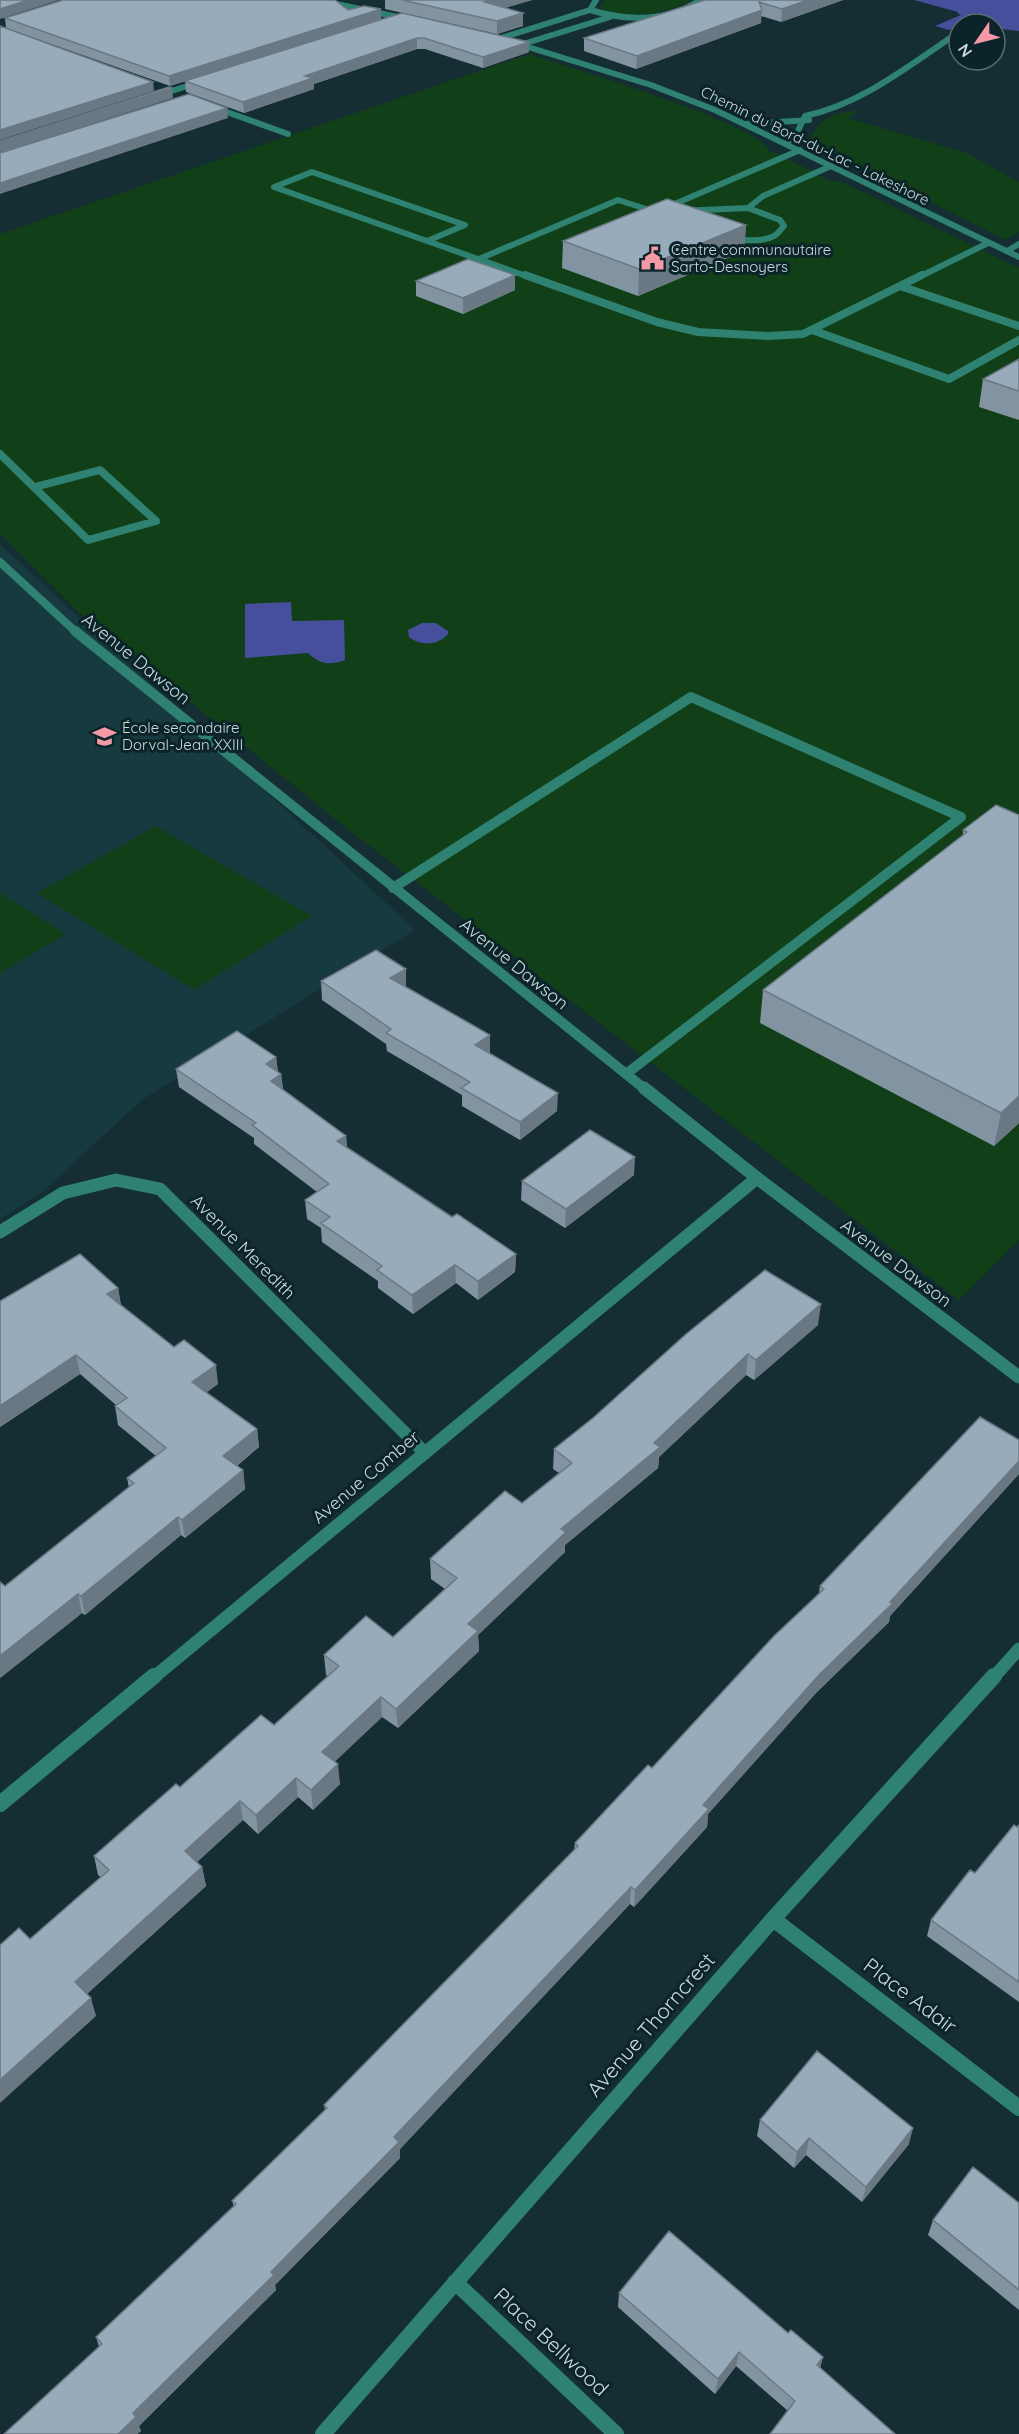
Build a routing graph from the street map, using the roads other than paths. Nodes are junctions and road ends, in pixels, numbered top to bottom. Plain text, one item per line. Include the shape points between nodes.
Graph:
1 (318, 0) edge
2 (596, 0) edge
3 (700, 0) edge
4 (590, 10) junction
5 (610, 17) junction
6 (401, 18) junction
7 (412, 20) edge
8 (386, 22) edge
9 (488, 36) edge
10 (498, 39) junction
11 (947, 40) edge
12 (520, 45) junction
13 (209, 79) edge
14 (159, 88) edge
15 (170, 92) junction
16 (179, 95) edge
17 (148, 99) edge
18 (211, 107) edge
19 (805, 121) junction
20 (747, 124) junction
21 (288, 134) dead end
22 (787, 143) junction
23 (800, 150) junction
24 (831, 166) junction
25 (748, 208) junction
26 (656, 212) junction
27 (427, 241) junction
28 (988, 243) junction
29 (1019, 244) edge
30 (1007, 251) junction
31 (1019, 257) edge
32 (479, 259) junction
33 (903, 287) junction
34 (1019, 326) edge
35 (812, 330) junction
36 (1019, 340) edge
37 (0, 454) edge
38 (35, 487) junction
39 (0, 562) edge
40 (393, 888) junction
41 (626, 1074) junction
42 (757, 1178) junction
43 (0, 1232) edge
44 (1019, 1377) edge
45 (424, 1452) junction
46 (1019, 1649) edge
47 (0, 1804) edge
48 (773, 1919) junction
49 (1019, 2108) edge
50 (455, 2282) junction
51 (323, 2434) edge
52 (616, 2434) edge

1 - 6 street
2 - 4 street
3 - 5 street via 683,10 662,15
4 - 5 street
4 - 10 street
5 - 12 street
6 - 7 street
6 - 8 street
9 - 10 street, Chemin du Bord-du-Lac - Lakeshore
10 - 12 street, Chemin du Bord-du-Lac - Lakeshore
11 - 19 street via 876,87 829,111 830,115
12 - 20 street, Chemin du Bord-du-Lac - Lakeshore via 651,85
13 - 15 street
14 - 15 street
15 - 16 street
15 - 17 street
18 - 21 street
19 - 20 street
19 - 22 street
20 - 22 street, Chemin du Bord-du-Lac - Lakeshore
22 - 23 street, Chemin du Bord-du-Lac - Lakeshore
23 - 24 street, Chemin du Bord-du-Lac - Lakeshore
23 - 26 street
24 - 25 street via 764,196
24 - 28 street, Chemin du Bord-du-Lac - Lakeshore
25 - 26 street
25 - 26 street via 780,220 784,226 781,232 746,240
26 - 32 street via 618,200
27 - 27 street via 285,190 274,187 312,172 465,225
27 - 32 street
28 - 30 street, Chemin du Bord-du-Lac - Lakeshore
28 - 33 street
29 - 30 street
30 - 31 street, Chemin du Bord-du-Lac - Lakeshore
32 - 35 street via 657,322 698,332 768,336
33 - 34 street
33 - 35 street
35 - 36 street via 949,379
37 - 38 street
38 - 38 street via 88,540 156,521 100,470
39 - 40 street, Avenue Dawson via 77,633
40 - 41 street, Avenue Dawson
40 - 41 street via 691,697 961,817
41 - 42 street, Avenue Dawson
42 - 44 street, Avenue Dawson
42 - 45 street, Avenue Comber
43 - 45 street, Avenue Meredith via 63,1193 116,1179 160,1189
45 - 47 street, Avenue Comber
46 - 48 street, Avenue Thorncrest
48 - 49 street, Place Adair
48 - 50 street, Avenue Thorncrest
50 - 51 street, Avenue Thorncrest
50 - 52 street, Place Bellwood

